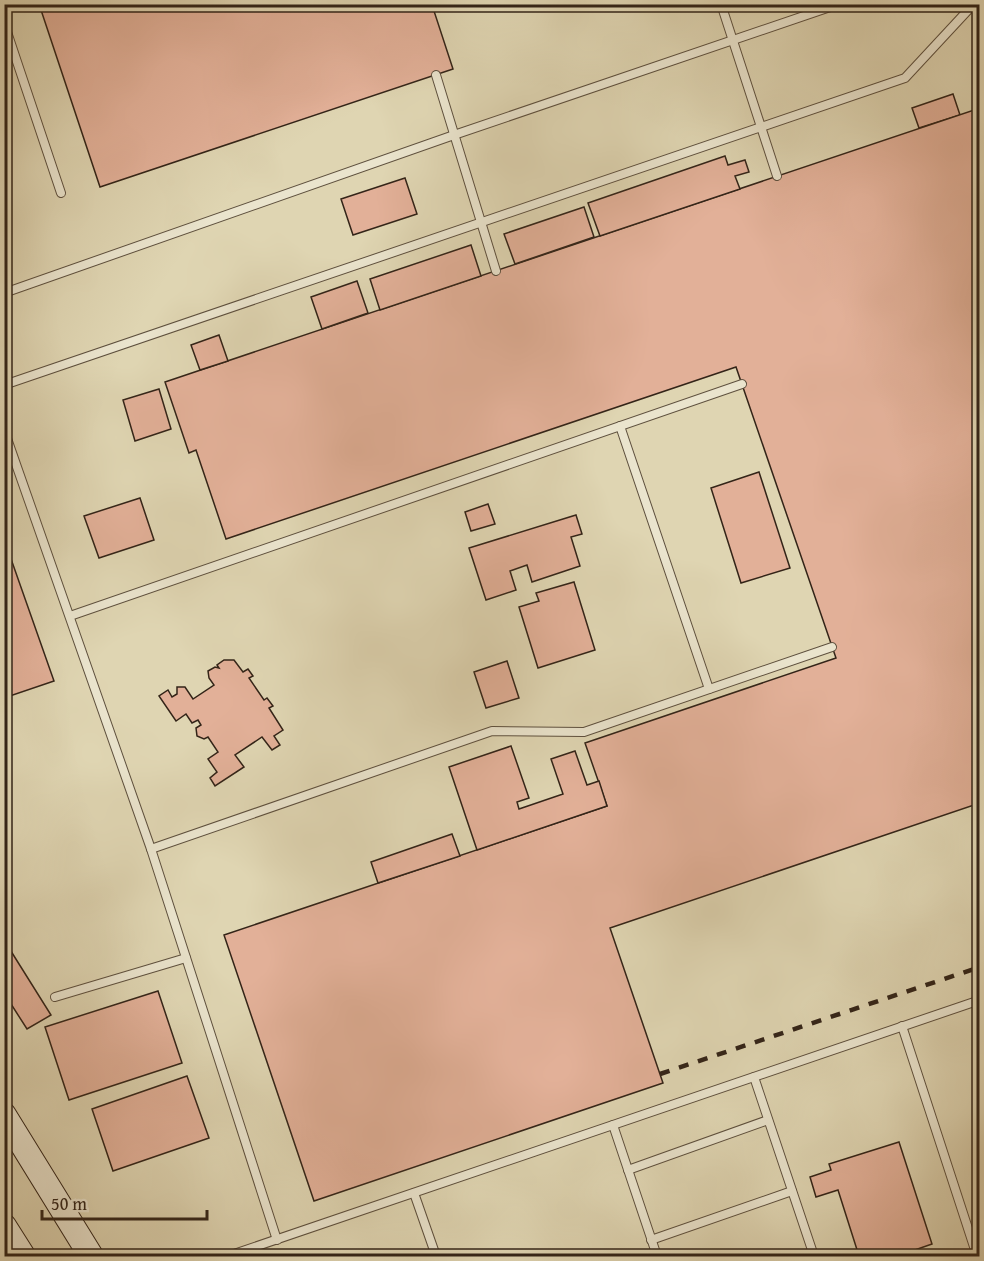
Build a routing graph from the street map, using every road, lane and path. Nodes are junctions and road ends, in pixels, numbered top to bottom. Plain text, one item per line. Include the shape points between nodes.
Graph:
1 (721, 4) edge
2 (839, 4) edge
3 (950, 4) edge
4 (974, 6) edge
5 (4, 23) edge
6 (733, 40) junction
7 (436, 75) dead end
8 (761, 128) junction
9 (454, 135) junction
10 (777, 176) dead end
11 (61, 193) dead end
12 (481, 224) junction
13 (496, 271) dead end
14 (4, 293) edge
15 (742, 384) dead end
16 (4, 385) edge
17 (620, 426) junction
18 (4, 430) edge
19 (70, 616) junction
20 (832, 647) dead end
21 (709, 689) junction
22 (151, 849) junction
23 (186, 958) junction
24 (55, 997) dead end
25 (980, 1000) edge
26 (902, 1026) junction
27 (754, 1077) junction
28 (4, 1115) edge
29 (768, 1120) junction
30 (613, 1125) junction
31 (628, 1170) junction
32 (792, 1191) junction
33 (414, 1193) junction
34 (4, 1226) edge
35 (277, 1240) junction
36 (651, 1240) junction
37 (23, 1257) edge
38 (91, 1257) edge
39 (228, 1257) edge
40 (436, 1257) edge
41 (657, 1257) edge
42 (814, 1257) edge
43 (977, 1257) edge

1 - 6 lane
2 - 6 lane
3 - 4 lane
4 - 8 lane via 905,78
5 - 11 lane
6 - 8 lane
6 - 9 lane
7 - 9 lane
8 - 10 lane
8 - 12 lane
9 - 12 lane
9 - 14 lane
12 - 13 lane
12 - 16 lane
15 - 17 lane
17 - 19 lane
17 - 21 lane
18 - 19 lane
19 - 22 lane
20 - 21 lane
21 - 22 lane via 584,732 492,731
22 - 23 lane
23 - 24 lane
23 - 35 lane
25 - 26 lane
26 - 27 lane
26 - 43 lane
27 - 29 lane
27 - 30 lane
28 - 38 street
29 - 31 lane
29 - 32 lane
30 - 31 lane
30 - 33 lane
31 - 36 lane
32 - 36 lane
32 - 42 lane
33 - 35 lane
33 - 40 lane
34 - 37 street
35 - 39 lane
36 - 41 lane

